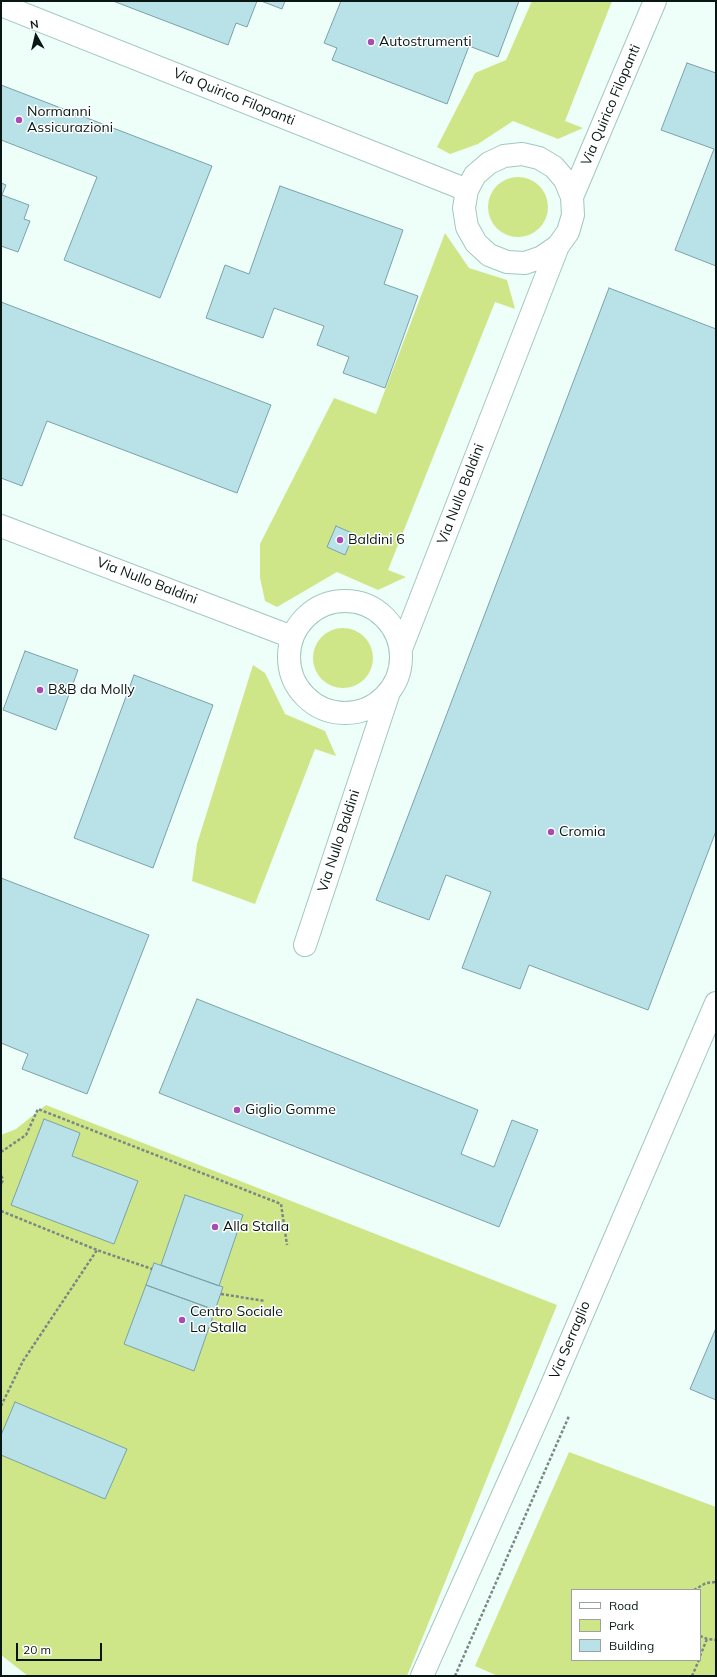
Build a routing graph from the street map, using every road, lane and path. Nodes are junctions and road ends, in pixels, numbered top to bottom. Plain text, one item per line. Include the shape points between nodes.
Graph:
1 (1, 5) edge
2 (652, 7) edge
3 (467, 190) junction
4 (572, 197) junction
5 (558, 246) junction
6 (487, 428) joint
7 (1, 526) edge
8 (292, 637) junction
9 (401, 649) junction
10 (389, 692) junction
11 (305, 945) dead end
12 (716, 1003) edge
13 (1, 1152) edge
14 (1, 1176) edge
15 (1, 1186) edge
16 (1, 1211) edge
17 (287, 1245) dead end
18 (97, 1250) junction
19 (152, 1270) dead end
20 (221, 1294) dead end
21 (265, 1301) dead end
22 (1, 1406) edge
23 (567, 1421) dead end
24 (716, 1582) edge
25 (696, 1589) edge
26 (701, 1636) edge
27 (707, 1639) junction
28 (716, 1640) edge
29 (701, 1654) edge
30 (699, 1661) edge
31 (422, 1676) edge
32 (456, 1676) edge
33 (692, 1676) edge

1 - 3 street, Via Quirico Filopanti
2 - 4 street, Via Quirico Filopanti
3 - 4 street, Via Quirico Filopanti via 475,175 489,163 504,156 522,154 539,158 554,167 566,180
3 - 5 street, Via Quirico Filopanti via 464,208 467,227 476,243 489,255 507,262 525,263 542,257
4 - 5 street, Via Quirico Filopanti via 573,215 568,232
5 - 6 street, Via Quirico Filopanti
6 - 9 street, Via Nullo Baldini
7 - 8 street, Via Nullo Baldini
8 - 9 street, Via Nullo Baldini via 301,621 315,609 333,602 351,601 369,606 384,616 396,632
8 - 10 street, Via Nullo Baldini via 289,654 290,672 298,688 310,701 325,709 342,713 360,711 376,704
9 - 10 street, Via Nullo Baldini via 397,679
10 - 11 street, Via Nullo Baldini
12 - 31 street, Via Serraglio via 544,1403
13 - 17 path via 26,1135 38,1109 280,1204
14 - 15 path
16 - 18 path
18 - 19 path
18 - 22 path via 23,1361
20 - 21 path
23 - 32 path
24 - 25 path via 706,1583
26 - 27 path
27 - 28 path
27 - 29 path
30 - 33 path

